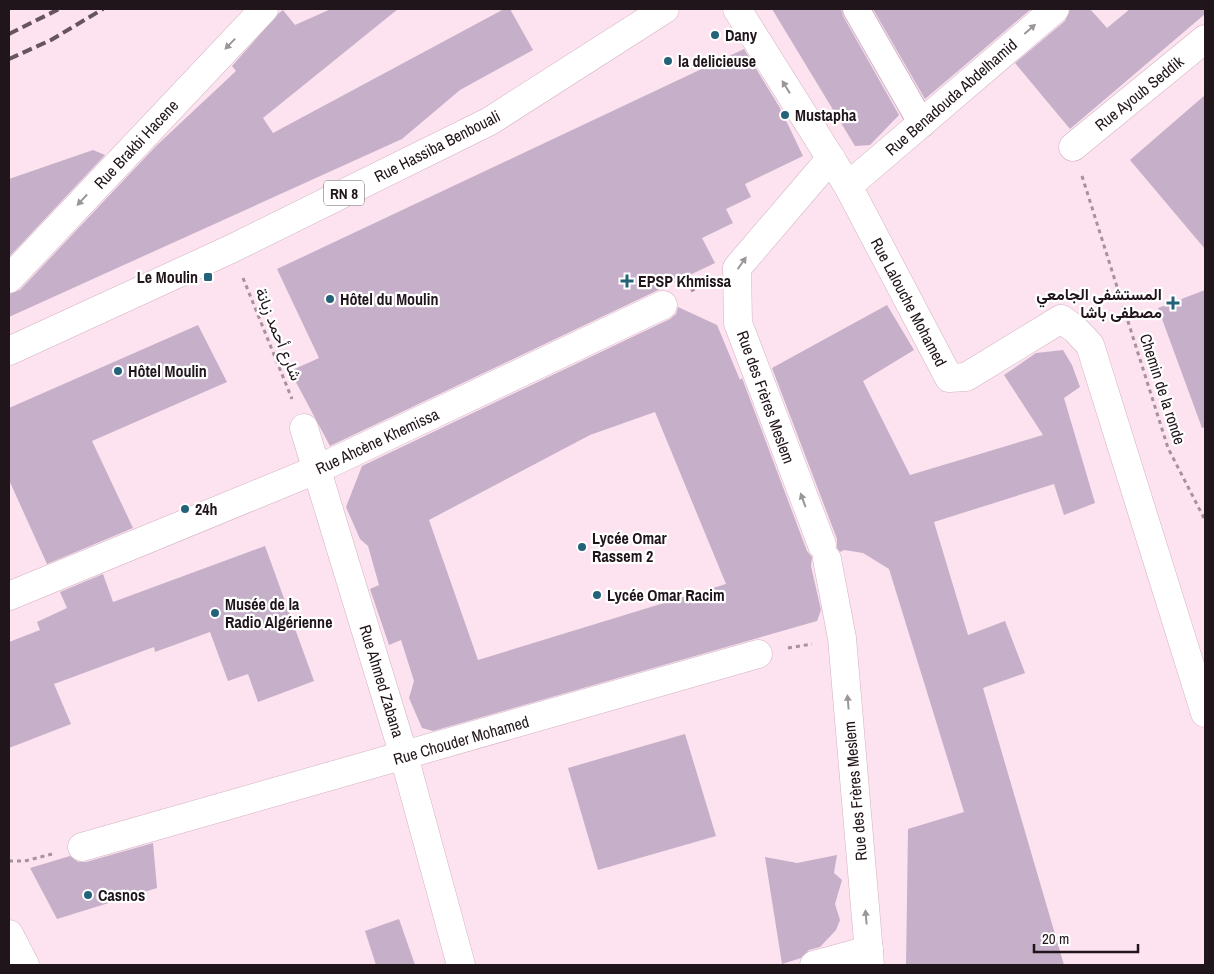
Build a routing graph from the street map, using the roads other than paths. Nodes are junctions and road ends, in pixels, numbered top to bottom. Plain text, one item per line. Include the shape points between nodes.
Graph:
1 (264, 9) edge
2 (665, 9) edge
3 (737, 9) edge
4 (856, 9) edge
5 (1055, 9) edge
6 (1205, 39) edge
7 (922, 124) junction
8 (1073, 147) road end
9 (831, 158) junction
10 (848, 186) junction
11 (9, 278) edge
12 (663, 305) road end
13 (9, 351) edge
14 (304, 428) road end
15 (318, 469) junction
16 (9, 596) edge
17 (758, 654) road end
18 (1205, 713) edge
19 (404, 756) junction
20 (82, 847) road end
21 (9, 934) edge
22 (870, 958) edge
23 (25, 965) edge
24 (461, 965) edge
25 (814, 965) edge

1 -> 11 street, Rue Brakbi Hacene
2 - 13 street, Rue Hassiba Benbouali / RN 8 via 490,121 231,250
9 -> 3 street, Rue Lalouche Mohamed
4 - 7 street
7 -> 5 street, Rue Benadouda Abdelhamid
6 - 8 street, Rue Ayoub Seddik
7 - 10 street, Rue Benadouda Abdelhamid
9 - 10 street, Rue Lalouche Mohamed
22 -> 9 street, Rue des Frères Meslem via 842,638 824,552 738,323 737,268
10 - 18 street, Rue Lalouche Mohamed via 949,378 966,377 1061,319 1090,345
12 - 15 street, Rue Ahcène Khemissa
14 - 15 street, Rue Ahmed Zabana
15 - 16 street, Rue Ahcène Khemissa
15 - 19 street, Rue Ahmed Zabana
17 - 19 street, Rue Chouder Mohamed
19 - 20 street, Rue Chouder Mohamed
19 - 24 street, Rue Ahmed Zabana
21 - 23 street
22 - 25 street

